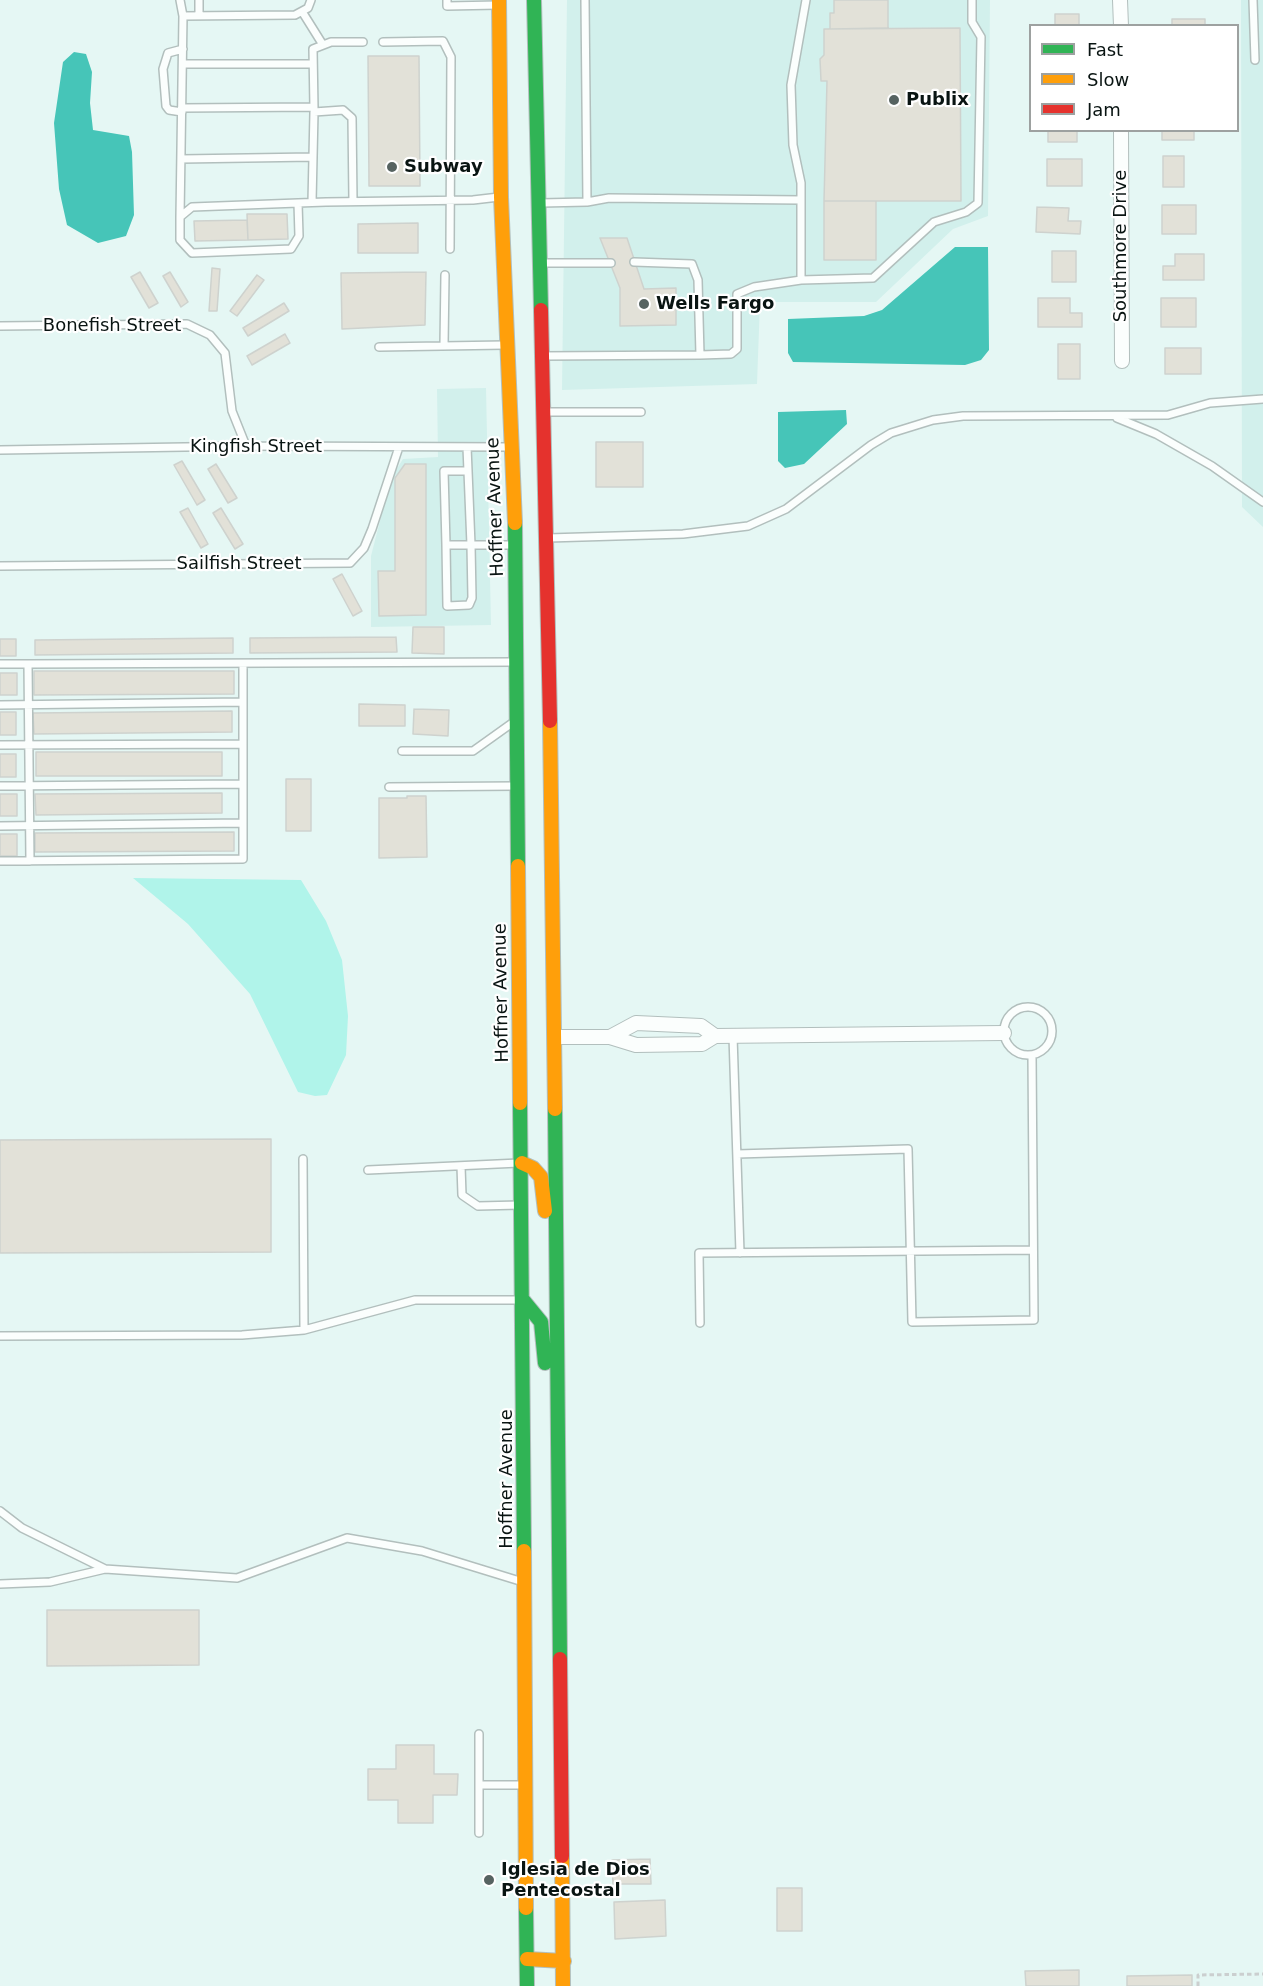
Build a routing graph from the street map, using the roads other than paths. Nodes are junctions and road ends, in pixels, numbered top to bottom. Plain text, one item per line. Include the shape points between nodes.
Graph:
1 (180, 0) edge
2 (199, 0) edge
3 (311, 0) edge
4 (447, 0) edge
5 (534, 0) edge
6 (585, 0) edge
7 (806, 0) edge
8 (972, 0) edge
9 (1120, 0) edge
10 (1253, 0) edge
11 (499, 3) edge
12 (303, 12) junction
13 (183, 16) junction
14 (199, 16) junction
15 (1120, 24) edge
16 (363, 42) dead end
17 (384, 42) dead end
18 (322, 45) junction
19 (183, 49) junction
20 (1255, 60) dead end
21 (183, 64) junction
22 (313, 64) junction
23 (314, 109) junction
24 (182, 110) junction
25 (1121, 132) edge
26 (313, 157) junction
27 (181, 159) junction
28 (501, 197) junction
29 (450, 200) junction
30 (801, 200) junction
31 (353, 201) junction
32 (312, 202) junction
33 (586, 202) junction
34 (298, 203) junction
35 (539, 203) junction
36 (180, 217) junction
37 (450, 249) dead end
38 (634, 262) dead end
39 (540, 263) junction
40 (611, 263) dead end
41 (445, 275) dead end
42 (801, 280) junction
43 (0, 326) edge
44 (444, 345) junction
45 (509, 345) junction
46 (379, 347) dead end
47 (700, 355) junction
48 (543, 356) junction
49 (1122, 361) dead end
50 (1263, 399) edge
51 (544, 412) junction
52 (641, 412) dead end
53 (1114, 417) junction
54 (246, 446) junction
55 (399, 447) junction
56 (466, 447) junction
57 (512, 447) junction
58 (0, 450) edge
59 (468, 471) junction
60 (1263, 502) edge
61 (546, 538) junction
62 (446, 545) junction
63 (471, 545) junction
64 (516, 545) junction
65 (0, 566) edge
66 (517, 662) junction
67 (0, 664) edge
68 (28, 664) junction
69 (243, 664) junction
70 (243, 702) junction
71 (28, 704) junction
72 (0, 705) edge
73 (517, 719) junction
74 (551, 740) junction
75 (243, 744) junction
76 (0, 745) edge
77 (28, 745) junction
78 (402, 751) dead end
79 (243, 784) junction
80 (0, 786) edge
81 (29, 786) junction
82 (518, 786) junction
83 (388, 787) dead end
84 (243, 823) junction
85 (30, 825) junction
86 (0, 826) edge
87 (0, 861) edge
88 (30, 861) junction
89 (1004, 1033) junction
90 (715, 1036) junction
91 (733, 1036) junction
92 (555, 1037) junction
93 (610, 1037) junction
94 (1032, 1056) junction
95 (737, 1154) junction
96 (303, 1159) dead end
97 (522, 1163) junction
98 (461, 1166) junction
99 (368, 1170) dead end
100 (522, 1205) junction
101 (1033, 1250) junction
102 (910, 1251) junction
103 (740, 1252) junction
104 (524, 1300) junction
105 (558, 1311) junction
106 (700, 1323) dead end
107 (304, 1330) junction
108 (0, 1336) edge
109 (0, 1511) edge
110 (105, 1569) junction
111 (561, 1573) junction
112 (526, 1583) junction
113 (0, 1584) edge
114 (478, 1734) dead end
115 (479, 1785) junction
116 (528, 1785) junction
117 (479, 1833) dead end
118 (527, 1959) junction
119 (564, 1961) junction
120 (527, 1986) edge
121 (564, 1986) edge

1 - 13 lane
2 - 14 lane
3 - 12 lane
4 - 11 lane via 447,6
5 - 35 main road
6 - 33 lane
7 - 30 lane via 791,85 793,145
8 - 42 lane via 972,22 981,38 978,203 966,212 934,222 873,278
9 - 15 street
10 - 20 lane
11 - 28 main road, Hoffner Avenue
12 - 14 lane
12 - 18 lane
13 - 14 lane
13 - 19 lane
16 - 18 lane
17 - 29 lane via 443,41 451,57
18 - 22 lane via 313,49
19 - 21 lane
19 - 24 lane via 168,53 163,69 166,106
21 - 22 lane
21 - 24 lane
22 - 23 lane
23 - 24 lane
23 - 26 lane
23 - 31 lane via 343,110 352,118
24 - 27 lane
25 - 49 street, Southmore Drive
26 - 27 lane
26 - 32 lane
27 - 36 lane
28 - 29 lane
28 - 45 main road, Hoffner Avenue
29 - 31 lane
29 - 37 lane
30 - 33 lane via 609,198
30 - 42 lane
31 - 32 lane
32 - 34 lane
33 - 35 lane
34 - 36 lane via 192,207
34 - 36 lane via 299,236 291,249 192,253 180,240
35 - 39 main road
38 - 47 lane via 692,264 698,280
39 - 40 lane
39 - 48 main road
41 - 44 lane
42 - 47 lane via 754,287 737,294 737,349 731,354
43 - 54 lane, Bonefish Street via 187,324 210,335 225,353 231,411
44 - 45 lane
44 - 46 lane
45 - 57 main road, Hoffner Avenue
47 - 48 lane
48 - 51 main road
50 - 53 lane via 1210,403 1168,415
51 - 52 lane
51 - 61 main road
53 - 60 lane via 1156,434 1212,466
53 - 61 lane via 963,416 933,420 881,439 786,509 748,526 683,534
54 - 55 lane, Kingfish Street
54 - 58 lane, Kingfish Street
55 - 56 lane, Kingfish Street
55 - 65 lane, Sailfish Street via 364,548 350,563
56 - 57 lane, Kingfish Street
56 - 59 lane
57 - 61 main road via 522,468 524,508 531,524
57 - 64 main road, Hoffner Avenue
59 - 62 lane via 444,471
59 - 63 lane
61 - 74 main road
62 - 63 lane
62 - 63 lane via 447,606 469,605 472,598
63 - 64 lane
64 - 66 main road, Hoffner Avenue
64 - 74 main road via 532,563 539,708
66 - 69 lane
66 - 73 main road, Hoffner Avenue
67 - 68 lane
68 - 69 lane
68 - 71 lane
69 - 70 lane
70 - 71 lane
70 - 75 lane
71 - 72 lane
71 - 77 lane
73 - 78 lane via 473,751
73 - 82 main road, Hoffner Avenue
74 - 92 main road
75 - 77 lane
75 - 79 lane
76 - 77 lane
77 - 81 lane
79 - 81 lane
79 - 84 lane
80 - 81 lane
81 - 85 lane
82 - 83 lane
82 - 97 main road, Hoffner Avenue
84 - 85 lane
84 - 88 lane via 243,859
85 - 86 lane
85 - 88 lane
87 - 88 lane
89 - 91 street
89 - 94 lane via 1016,1052
89 - 94 lane via 1008,1017 1014,1012 1029,1007 1044,1013 1052,1026 1050,1042
90 - 91 street
90 - 93 street via 702,1044 636,1045
90 - 93 street via 701,1026 636,1023
91 - 95 lane
92 - 93 street
92 - 105 main road
94 - 101 lane
95 - 102 lane via 908,1149
95 - 103 lane
96 - 107 lane
97 - 98 lane
97 - 100 main road, Hoffner Avenue
97 - 105 main road via 541,1177 545,1197 545,1265
98 - 99 lane
98 - 100 lane via 462,1195 478,1206
100 - 104 main road, Hoffner Avenue
101 - 102 lane
101 - 102 lane via 1034,1320 912,1322
102 - 103 lane
103 - 106 lane via 699,1253
104 - 107 lane via 416,1300
104 - 111 main road via 541,1322 545,1342 547,1541
104 - 112 main road, Hoffner Avenue
105 - 111 main road
107 - 108 lane via 242,1335
109 - 110 lane via 22,1528
110 - 112 lane via 237,1578 347,1538 422,1551
110 - 113 lane via 50,1582
111 - 119 main road
112 - 116 main road, Hoffner Avenue
114 - 115 lane
115 - 116 lane
115 - 117 lane
116 - 118 main road, Hoffner Avenue
118 - 119 main road
118 - 120 main road, Hoffner Avenue
119 - 121 main road

